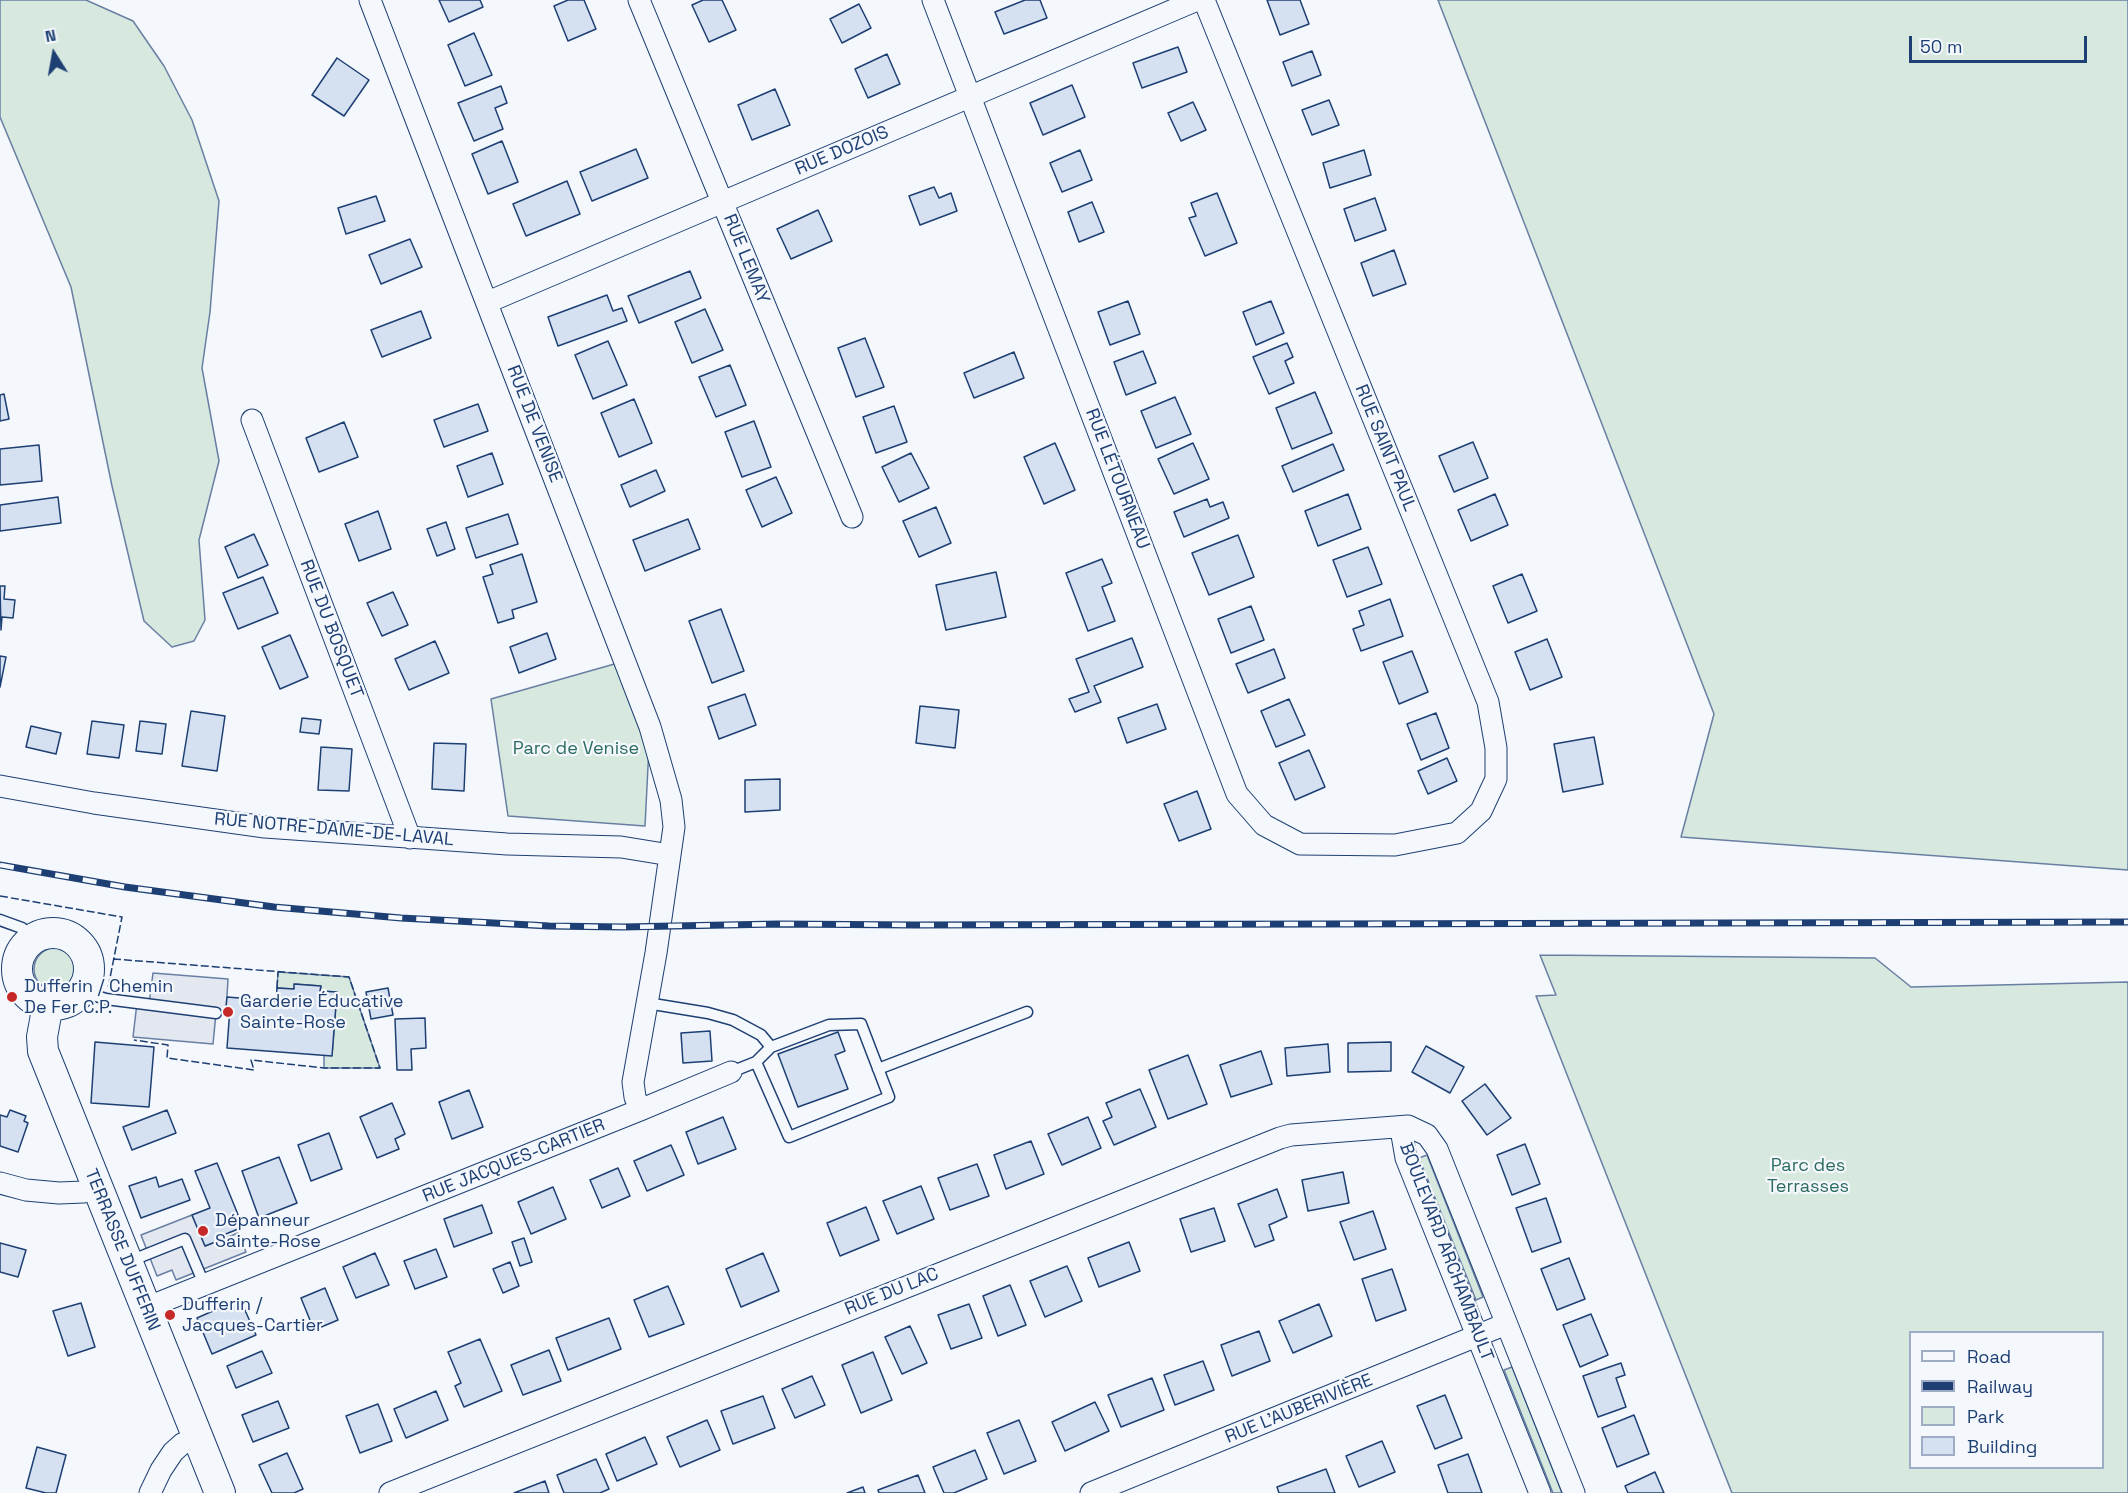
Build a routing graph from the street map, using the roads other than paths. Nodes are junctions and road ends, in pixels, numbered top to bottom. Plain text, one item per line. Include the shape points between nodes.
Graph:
1 (370, 0) edge
2 (639, 0) edge
3 (933, 0) edge
4 (1197, 0) edge
5 (1204, 0) edge
6 (971, 96) junction
7 (723, 202) junction
8 (488, 302) junction
9 (252, 420) dead end
10 (852, 517) dead end
11 (0, 786) edge
12 (410, 838) junction
13 (1395, 845) joint
14 (670, 855) junction
15 (0, 920) edge
16 (32, 940) junction
17 (84, 988) junction
18 (647, 1003) junction
19 (48, 1004) junction
20 (1027, 1012) dead end
21 (216, 1013) dead end
22 (771, 1047) junction
23 (756, 1062) junction
24 (878, 1069) junction
25 (731, 1072) joint
26 (640, 1110) junction
27 (1402, 1128) junction
28 (0, 1183) edge
29 (98, 1188) junction
30 (127, 1262) junction
31 (204, 1284) junction
32 (146, 1308) junction
33 (1506, 1324) junction
34 (1476, 1336) junction
35 (197, 1437) junction
36 (150, 1493) edge
37 (220, 1493) edge
38 (390, 1493) edge
39 (1091, 1493) edge
40 (1540, 1493) edge
41 (1574, 1493) edge

1 - 8 street, RUE DE VENISE
2 - 7 street, RUE LEMAY
3 - 6 street, RUE LÉTOURNEAU
4 - 6 street, RUE DOZOIS
5 - 13 street, RUE SAINT PAUL via 1488,702 1496,748 1496,779 1481,811 1457,833
6 - 7 street, RUE DOZOIS
6 - 13 street, RUE LÉTOURNEAU via 1237,794 1264,825 1300,844
7 - 8 street, RUE DOZOIS
7 - 10 street, RUE LEMAY
8 - 14 street, RUE DE VENISE via 650,727 671,800 674,827
9 - 12 street, RUE DU BOSQUET
11 - 12 street, RUE NOTRE-DAME-DE-LAVAL via 265,827
12 - 14 street, RUE NOTRE-DAME-DE-LAVAL via 621,847
14 - 18 street
15 - 16 lane via 22,928
16 - 17 street via 54,932 78,942 90,966
16 - 19 street via 20,954 19,980 31,997
17 - 19 street via 68,1002
17 - 21 lane via 106,999
18 - 22 lane via 733,1020 760,1035
18 - 26 street via 633,1082
19 - 29 street, TERRASSE DUFFERIN via 43,1051
20 - 24 lane
22 - 23 lane
22 - 24 lane via 828,1025 861,1024
23 - 24 lane via 789,1137 889,1097
23 - 25 lane
25 - 26 street, RUE JACQUES-CARTIER
26 - 31 street, RUE JACQUES-CARTIER
27 - 33 street, BOULEVARD ARCHAMBAULT via 1408,1126 1422,1132 1437,1149
27 - 34 street, BOULEVARD ARCHAMBAULT via 1406,1158
27 - 38 street, RUE DU LAC via 1280,1138
28 - 29 street via 59,1193
29 - 30 street, TERRASSE DUFFERIN
30 - 31 lane via 185,1239
30 - 32 street, TERRASSE DUFFERIN
31 - 32 street, RUE JACQUES-CARTIER
32 - 35 street, TERRASSE DUFFERIN
33 - 34 street, RUE L'AUBERIVIÈRE
33 - 41 street, BOULEVARD ARCHAMBAULT
34 - 39 street, RUE L'AUBERIVIÈRE
34 - 40 street, BOULEVARD ARCHAMBAULT
35 - 36 street via 173,1452
35 - 37 street, TERRASSE DUFFERIN

